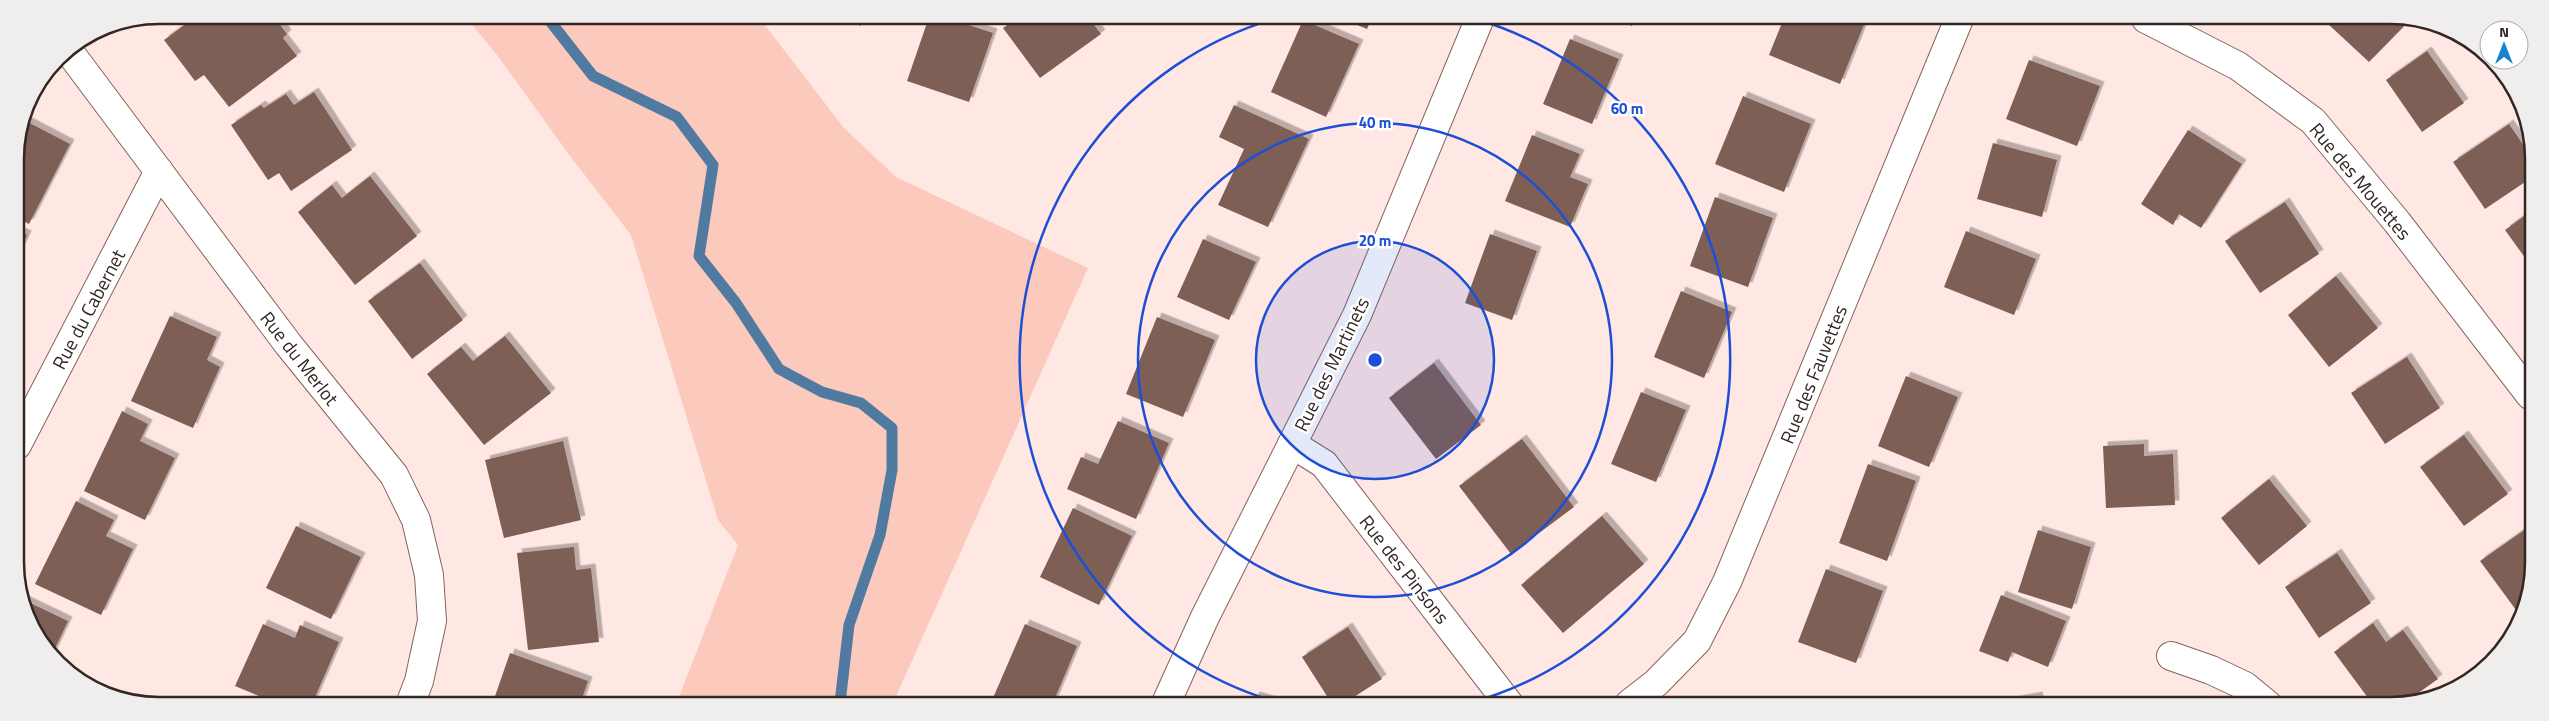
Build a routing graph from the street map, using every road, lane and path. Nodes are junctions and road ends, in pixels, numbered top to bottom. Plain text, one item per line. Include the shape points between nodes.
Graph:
1 (1478, 24) edge
2 (1957, 24) edge
3 (2156, 24) edge
4 (72, 55) edge
5 (159, 172) junction
6 (2525, 388) edge
7 (24, 432) edge
8 (1292, 444) junction
9 (2171, 656) dead end
10 (413, 697) edge
11 (1169, 697) edge
12 (1504, 697) edge
13 (1637, 697) edge
14 (2258, 697) edge

1 - 8 street, Rue des Martinets via 1357,315
2 - 13 street, Rue des Fauvettes via 1727,582 1697,641 1656,683
3 - 6 street, Rue des Mouettes via 2238,66 2313,121 2397,222
4 - 5 street, Rue du Merlot
5 - 7 street, Rue du Cabernet
5 - 10 street, Rue du Merlot via 288,344 394,476 416,520 430,575 432,620
8 - 11 street, Rue des Martinets
8 - 12 street, Rue des Pinsons via 1324,464
9 - 14 street via 2245,686

